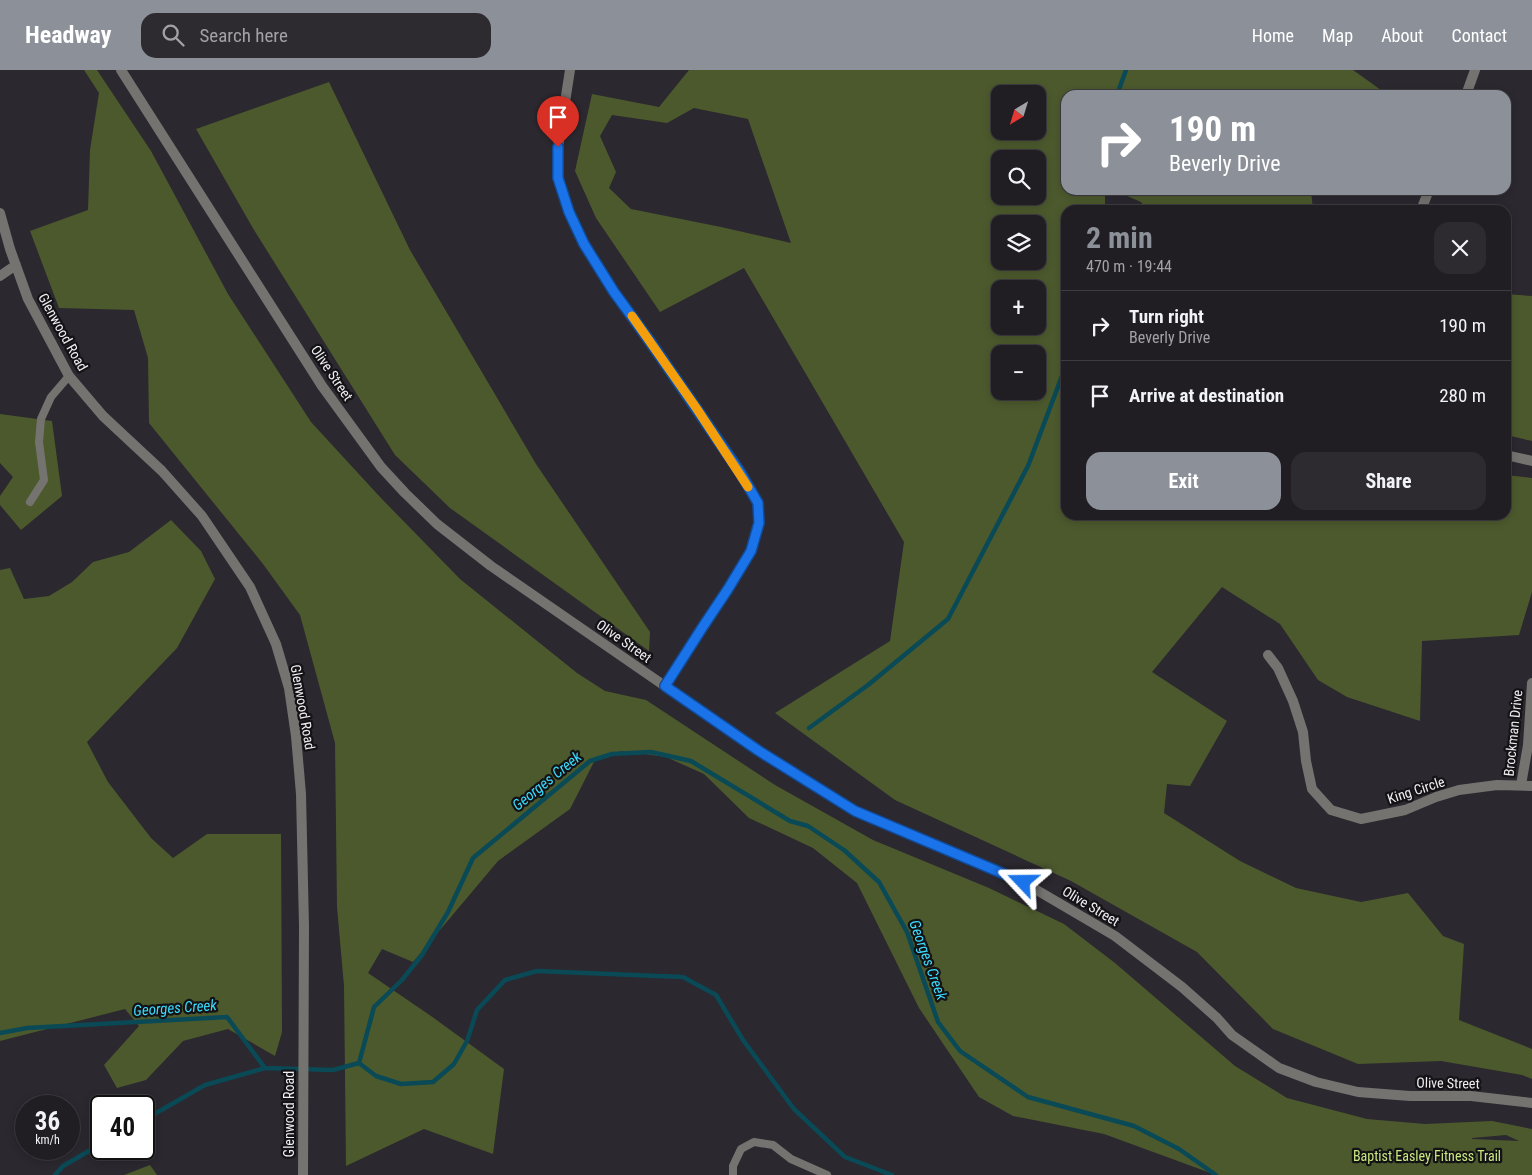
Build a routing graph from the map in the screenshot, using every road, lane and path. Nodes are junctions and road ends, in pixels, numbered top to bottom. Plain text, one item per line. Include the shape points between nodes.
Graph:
1 (121, 70) edge
2 (570, 70) edge
3 (1475, 70) edge
4 (1468, 90) edge
5 (0, 213) edge
6 (16, 265) junction
7 (0, 276) edge
8 (69, 376) junction
9 (1511, 455) edge
10 (1532, 461) edge
11 (30, 502) dead end
12 (1268, 655) dead end
13 (1532, 683) edge
14 (665, 686) junction
15 (1527, 786) edge
16 (1532, 1103) edge
17 (303, 1175) edge
18 (732, 1175) edge
19 (827, 1175) edge

1 - 14 street, Olive Street via 322,386 381,467 437,524 491,566
2 - 14 street via 558,147 558,178 569,212 584,244 614,292 740,472 758,503 759,523 751,551
3 - 4 street
5 - 6 street, Glenwood Road
6 - 7 street
6 - 8 street, Glenwood Road via 28,299
8 - 11 lane via 51,397 42,420 39,442 44,480
8 - 17 street, Glenwood Road via 202,516 250,587 276,644 289,688 301,794
9 - 10 street
12 - 15 street, King Circle via 1278,668 1304,732 1312,789 1332,810 1361,819 1405,810 1459,790 1497,785
13 - 15 street, Brockman Drive
14 - 16 street, Olive Street via 759,751 855,811 1023,882 1114,936 1182,987 1232,1035 1279,1068 1316,1082 1358,1092 1471,1096
18 - 19 lane via 742,1149 754,1142 773,1144 791,1159

